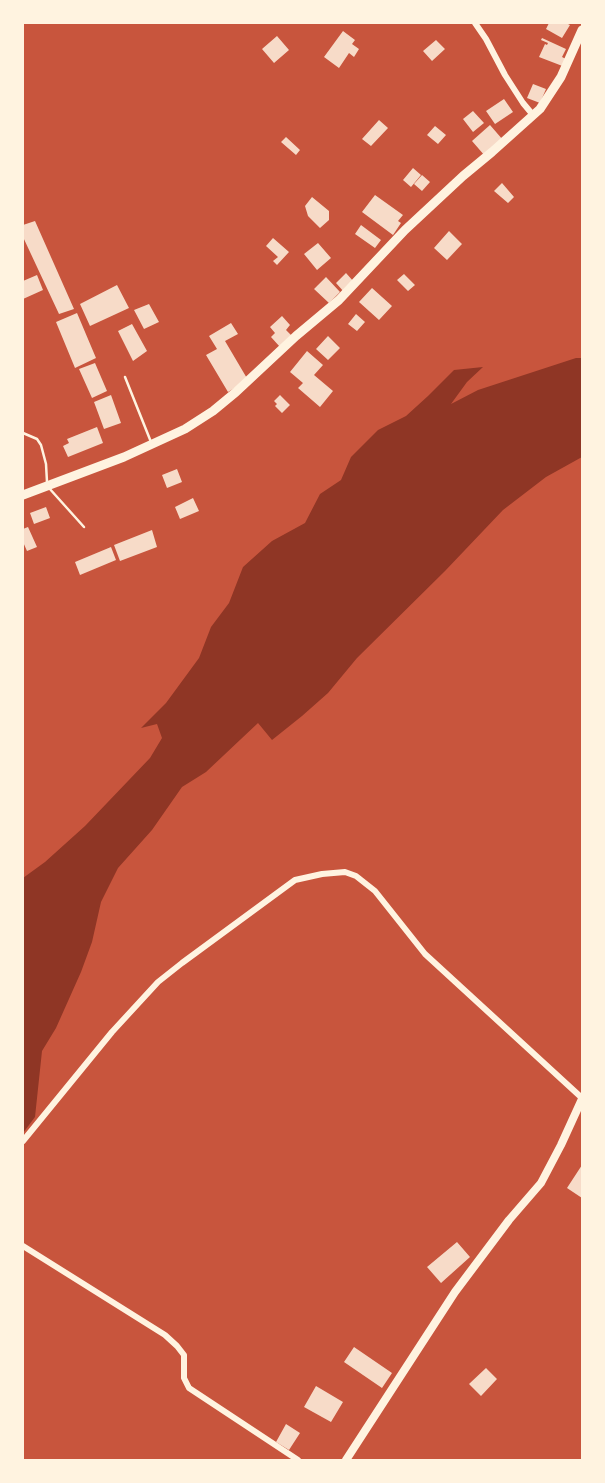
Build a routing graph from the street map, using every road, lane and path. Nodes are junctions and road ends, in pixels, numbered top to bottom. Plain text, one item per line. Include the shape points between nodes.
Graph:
1 (475, 23) edge
2 (582, 30) edge
3 (578, 49) edge
4 (533, 115) junction
5 (125, 377) dead end
6 (23, 433) edge
7 (152, 443) junction
8 (47, 486) junction
9 (23, 495) edge
10 (85, 527) dead end
11 (582, 1098) edge
12 (23, 1141) edge
13 (23, 1247) edge
14 (298, 1460) edge
15 (346, 1460) edge

1 - 4 street
2 - 3 main road
3 - 4 main road
4 - 7 main road via 236,392 185,429
5 - 7 lane
6 - 8 lane via 41,446
7 - 8 main road
8 - 9 main road
8 - 10 lane
11 - 12 street via 425,954 376,891 345,872 295,880 158,982
11 - 15 street via 541,1183 455,1292
13 - 14 street via 165,1335 184,1355 189,1388

